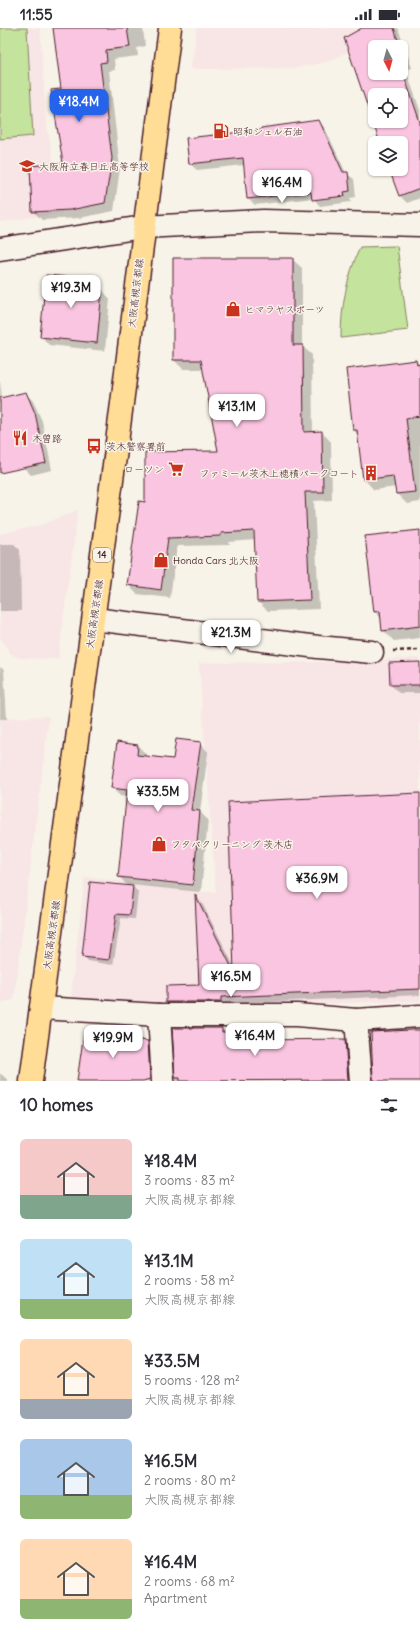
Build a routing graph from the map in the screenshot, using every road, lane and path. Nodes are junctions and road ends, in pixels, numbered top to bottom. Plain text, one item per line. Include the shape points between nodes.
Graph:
1 (170, 28) edge
2 (420, 225) edge
3 (143, 227) junction
4 (0, 249) edge
5 (94, 619) junction
6 (420, 650) edge
7 (372, 652) joint
8 (41, 1008) junction
9 (159, 1015) junction
10 (420, 1016) edge
11 (356, 1020) junction
12 (32, 1081) edge
13 (163, 1081) edge
14 (361, 1081) edge

1 - 3 main road, 大阪高槻京都線 / 14
2 - 3 street via 263,221
3 - 4 street
3 - 5 main road, 大阪高槻京都線 / 14
5 - 7 street
5 - 8 main road, 大阪高槻京都線 / 14
6 - 7 path
8 - 9 street
8 - 12 main road, 大阪高槻京都線 / 14
9 - 11 street via 297,1016
9 - 13 street
10 - 11 street
11 - 14 street

